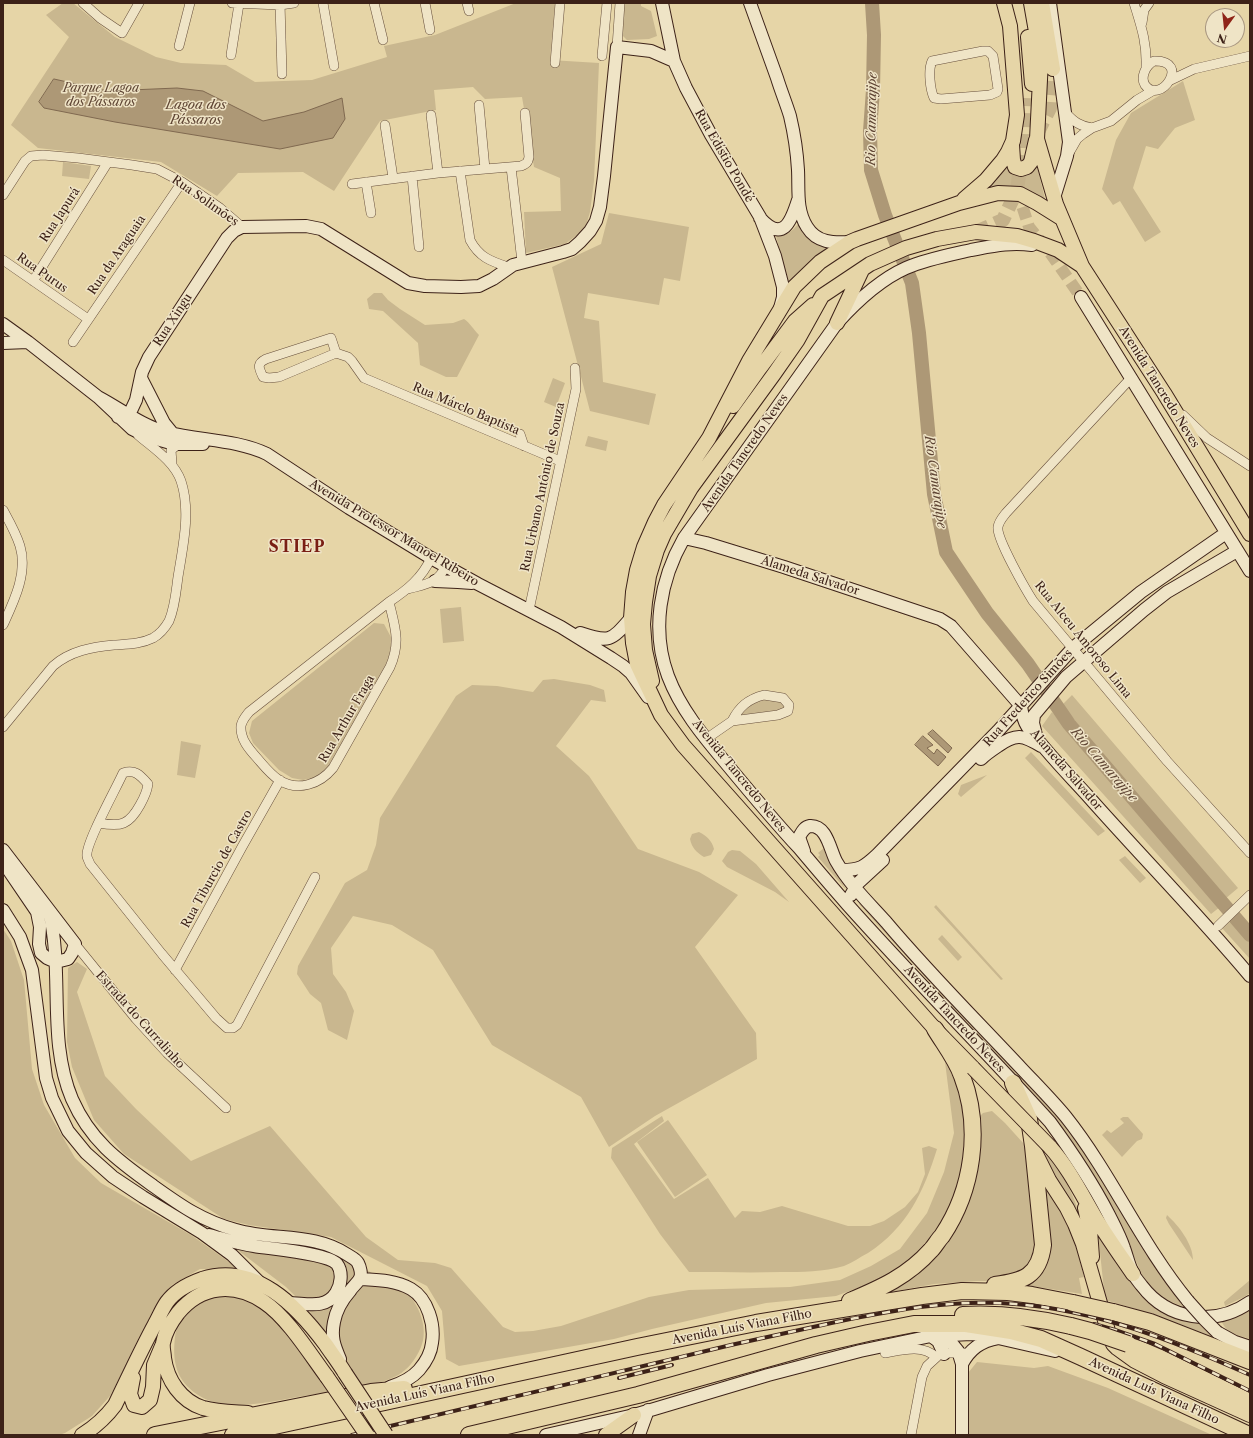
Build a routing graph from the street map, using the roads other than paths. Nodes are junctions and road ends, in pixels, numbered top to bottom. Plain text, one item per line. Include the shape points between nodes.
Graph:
1 (83, 3) edge
2 (138, 3) edge
3 (190, 3) edge
4 (236, 3) edge
5 (294, 3) edge
6 (323, 3) edge
7 (374, 3) edge
8 (425, 3) edge
9 (560, 3) edge
10 (607, 3) edge
11 (620, 3) edge
12 (662, 3) edge
13 (750, 3) edge
14 (1004, 3) edge
15 (1023, 3) edge
16 (1031, 3) edge
17 (1042, 3) edge
18 (1050, 3) edge
19 (1134, 3) edge
20 (1149, 3) edge
21 (280, 4) edge
22 (1142, 25) junction
23 (1010, 26) junction
24 (430, 30) dead end
25 (670, 39) junction
26 (383, 40) dead end
27 (179, 46) dead end
28 (617, 47) junction
29 (651, 51) junction
30 (1147, 51) junction
31 (231, 54) dead end
32 (602, 56) dead end
33 (1250, 56) edge
34 (674, 61) junction
35 (1159, 61) junction
36 (555, 63) dead end
37 (334, 66) dead end
38 (1146, 67) junction
39 (1170, 67) junction
40 (1053, 69) tunnel mouth
41 (1194, 69) junction
42 (1014, 73) junction
43 (282, 74) dead end
44 (996, 75) junction
45 (1171, 80) junction
46 (1144, 83) junction
47 (1154, 90) junction
48 (1137, 100) junction
49 (479, 105) dead end
50 (525, 113) dead end
51 (1066, 113) junction
52 (431, 115) dead end
53 (385, 125) dead end
54 (1092, 128) junction
55 (1037, 139) junction
56 (1012, 145) junction
57 (1067, 156) junction
58 (108, 162) junction
59 (510, 167) junction
60 (485, 169) junction
61 (460, 171) junction
62 (438, 173) junction
63 (412, 176) junction
64 (393, 178) junction
65 (182, 182) junction
66 (366, 182) junction
67 (352, 184) dead end
68 (3, 195) edge
69 (1054, 198) junction
70 (798, 199) junction
71 (959, 203) junction
72 (371, 212) dead end
73 (760, 217) junction
74 (1061, 218) junction
75 (242, 227) junction
76 (854, 241) junction
77 (419, 247) dead end
78 (1058, 250) junction
79 (3, 260) edge
80 (522, 262) junction
81 (1082, 266) junction
82 (508, 267) junction
83 (866, 267) junction
84 (33, 281) junction
85 (822, 296) junction
86 (1081, 297) tunnel mouth
87 (780, 309) junction
88 (88, 319) junction
89 (837, 323) junction
90 (3, 327) edge
91 (28, 342) junction
92 (73, 342) dead end
93 (3, 343) edge
94 (336, 353) junction
95 (575, 368) dead end
96 (141, 378) junction
97 (1131, 378) junction
98 (1164, 393) junction
99 (124, 416) junction
100 (132, 429) junction
101 (173, 434) junction
102 (520, 434) dead end
103 (709, 438) junction
104 (226, 443) junction
105 (179, 444) junction
106 (524, 446) junction
107 (560, 462) junction
108 (172, 464) junction
109 (1250, 466) edge
110 (3, 510) edge
111 (1226, 533) junction
112 (1250, 534) edge
113 (684, 538) junction
114 (1237, 550) junction
115 (431, 558) junction
116 (446, 566) junction
117 (1250, 571) edge
118 (435, 581) junction
119 (478, 584) junction
120 (408, 589) junction
121 (389, 602) junction
122 (529, 610) junction
123 (631, 618) junction
124 (3, 623) edge
125 (561, 627) junction
126 (1073, 648) junction
127 (1084, 661) junction
128 (1021, 706) junction
129 (661, 715) junction
130 (732, 721) junction
131 (3, 727) edge
132 (998, 732) junction
133 (1036, 737) junction
134 (706, 739) junction
135 (1047, 749) junction
136 (985, 755) junction
137 (280, 780) junction
138 (929, 802) junction
139 (99, 823) junction
140 (917, 826) junction
141 (3, 850) edge
142 (1250, 853) edge
143 (806, 856) junction
144 (3, 862) edge
145 (842, 870) junction
146 (315, 877) dead end
147 (855, 888) junction
148 (1249, 896) edge
149 (847, 904) junction
150 (3, 910) edge
151 (50, 911) junction
152 (1218, 926) dead end
153 (74, 944) junction
154 (68, 959) junction
155 (86, 959) junction
156 (56, 962) junction
157 (175, 970) junction
158 (1250, 976) edge
159 (935, 1029) junction
160 (1013, 1083) junction
161 (226, 1108) dead end
162 (1033, 1146) junction
163 (1080, 1191) junction
164 (202, 1233) junction
165 (1133, 1274) junction
166 (360, 1279) junction
167 (260, 1283) junction
168 (1096, 1290) junction
169 (962, 1291) junction
170 (1250, 1302) edge
171 (288, 1303) junction
172 (824, 1311) junction
173 (914, 1324) junction
174 (945, 1335) junction
175 (931, 1336) junction
176 (1002, 1338) junction
177 (163, 1344) junction
178 (1227, 1345) junction
179 (1250, 1347) edge
180 (885, 1352) dead end
181 (940, 1356) junction
182 (963, 1357) junction
183 (1082, 1357) junction
184 (1250, 1359) edge
185 (136, 1361) junction
186 (344, 1371) junction
187 (488, 1380) junction
188 (371, 1392) junction
189 (1250, 1402) edge
190 (648, 1410) junction
191 (257, 1414) junction
192 (634, 1415) junction
193 (1250, 1415) edge
194 (82, 1435) edge
195 (155, 1435) edge
196 (233, 1435) edge
197 (367, 1435) edge
198 (386, 1435) edge
199 (469, 1435) edge
200 (546, 1435) edge
201 (606, 1435) edge
202 (639, 1435) edge
203 (911, 1435) edge
204 (962, 1435) edge
205 (1249, 1435) edge

1 - 2 street via 122,33
3 - 27 street
4 - 21 street
4 - 31 street
5 - 21 street
6 - 37 street
7 - 26 street
8 - 24 street
9 - 36 street
10 - 32 street
11 - 28 street
12 - 25 street, Rua Edístio Pondé
13 - 70 street via 790,116 798,169
14 - 23 main road
15 - 23 main road via 1028,30 1029,98
16 - 55 main road via 1041,60
17 - 40 main road
18 - 51 street
19 - 22 street
20 - 22 street via 1144,10
21 - 43 street
22 - 30 street
23 - 42 main road
25 - 29 street via 666,46
25 - 34 street, Rua Edístio Pondé
28 - 29 street
28 - 80 street, Rua Solimões via 604,176 596,220 590,231 572,249
29 - 34 street
30 - 35 street
30 - 38 street
33 - 41 street
34 - 73 street, Rua Edístio Pondé via 711,135
35 - 38 street via 1149,63
35 - 39 street
38 - 46 street
39 - 41 street
39 - 45 street
41 - 45 street
42 - 44 street
42 - 56 main road via 1017,115
44 - 44 street via 993,56 988,51 935,59 930,67 933,97 941,99 995,94 998,89
45 - 47 street via 1164,87
46 - 47 street
46 - 48 street
47 - 48 street
48 - 54 street via 1111,121
49 - 60 street
50 - 59 street via 528,162
51 - 54 street via 1081,126
51 - 57 street via 1069,142
52 - 62 street
53 - 64 street
54 - 57 street via 1078,140
55 - 56 main road via 1027,168 1015,167
55 - 69 main road
56 - 71 main road via 1004,160 986,180
57 - 69 street
58 - 65 street, Rua Solimões via 146,166
58 - 68 street, Rua Solimões via 31,156
58 - 84 street, Rua Japurá
59 - 60 street
59 - 80 street
60 - 61 street
61 - 62 street
61 - 82 street via 470,240 481,255
62 - 63 street
63 - 64 street
63 - 77 street
64 - 66 street
65 - 75 street, Rua Solimões
65 - 88 street, Rua da Araguaia
66 - 67 street
66 - 72 street
69 - 74 main road
70 - 73 street via 793,216 784,228 778,230 771,227
70 - 76 street via 802,218 815,236 834,243
71 - 74 main road, Avenida Tancredo Neves via 998,193 1020,194
71 - 76 main road, Avenida Tancredo Neves
73 - 87 street, Rua Edístio Pondé via 782,280 783,297
74 - 81 main road
75 - 82 street, Rua Solimões via 306,226 321,229 416,286 479,286
75 - 96 street, Rua Xingu via 227,238 149,357
76 - 87 main road, Avenida Tancredo Neves via 820,262 794,287
78 - 81 main road, Avenida Tancredo Neves
78 - 83 main road, Avenida Tancredo Neves via 1017,236 976,232 906,248
78 - 89 street, Avenida Tancredo Neves via 1013,243 1000,244 904,269 879,284
79 - 84 street, Rua Purus
80 - 82 street, Rua Solimões
81 - 98 main road, Avenida Tancredo Neves
83 - 85 main road, Avenida Tancredo Neves
83 - 89 main road
84 - 88 street, Rua Purus
85 - 103 main road via 795,321
85 - 129 main road, Avenida Tancredo Neves via 797,341 691,488 658,550 649,576 643,624 645,650
86 - 97 street, Avenida Tancredo Neves
87 - 103 main road, Avenida Tancredo Neves via 749,361
88 - 92 street, Rua da Araguaia
89 - 113 street, Avenida Tancredo Neves
90 - 91 street, Avenida Professor Manoel Ribeiro
91 - 93 street
91 - 99 street, Avenida Professor Manoel Ribeiro
94 - 94 street via 279,377 263,376 259,365 266,359 331,338
94 - 106 street, Rua Márclo Baptista via 352,361 364,378
95 - 107 street, Rua Urbano Antônio de Souza via 576,389
96 - 99 street, Rua Xingu via 136,400
96 - 101 street via 164,423
97 - 111 street, Avenida Tancredo Neves
97 - 126 street, Rua Alceu Amoroso Lima via 1006,513 998,526 1025,589
98 - 109 street via 1187,421
98 - 112 main road, Avenida Tancredo Neves
99 - 100 street, Avenida Professor Manoel Ribeiro
99 - 101 street, Avenida Professor Manoel Ribeiro
100 - 105 street, Avenida Professor Manoel Ribeiro via 146,436
100 - 108 street
101 - 104 street, Avenida Professor Manoel Ribeiro
102 - 106 street
103 - 123 main road, Avenida Tancredo Neves via 654,522 637,570
104 - 105 street, Avenida Professor Manoel Ribeiro
104 - 115 street, Avenida Professor Manoel Ribeiro via 247,446 267,454
105 - 108 street via 171,450
106 - 107 street, Rua Márclo Baptista
107 - 122 street, Rua Urbano Antônio de Souza
108 - 131 street via 181,480 186,513 175,599 165,628 160,634 142,642 68,654 53,666
110 - 124 street via 20,546 23,559 21,581
111 - 114 street, Avenida Tancredo Neves
111 - 126 street, Rua Frederico Simões via 1141,592
113 - 128 street, Alameda Salvador via 784,567 940,619 951,626
113 - 134 street, Avenida Tancredo Neves via 668,572 662,596 659,638 664,663 674,690
114 - 117 street, Avenida Tancredo Neves
114 - 127 street, Rua Frederico Simões via 1167,592
115 - 116 street, Avenida Professor Manoel Ribeiro
115 - 120 street, Rua Arthur Fraga via 423,573
116 - 118 street
116 - 119 street, Avenida Professor Manoel Ribeiro
118 - 119 street
118 - 120 street, Rua Arthur Fraga
119 - 122 street, Avenida Professor Manoel Ribeiro
120 - 121 street, Rua Arthur Fraga
121 - 137 street, Rua Arthur Fraga via 397,637 395,657 333,768 326,776 307,785 294,785
121 - 137 street, Rua Arthur Fraga via 249,712 244,719 241,726 245,743
122 - 125 street, Avenida Professor Manoel Ribeiro
123 - 125 street, Avenida Professor Manoel Ribeiro via 614,636 606,638
123 - 129 main road, Avenida Tancredo Neves via 632,643 637,664
125 - 129 street, Avenida Professor Manoel Ribeiro via 631,673
126 - 127 street, Rua Alceu Amoroso Lima
126 - 128 street, Rua Frederico Simões
127 - 133 street, Rua Frederico Simões via 1066,677 1034,715
127 - 142 street, Rua Alceu Amoroso Lima
128 - 132 street, Rua Frederico Simões
128 - 133 street, Alameda Salvador via 1026,725
129 - 159 main road, Avenida Tancredo Neves via 683,745
130 - 130 street via 786,713 790,708 783,698 764,695 746,702
130 - 134 street
132 - 136 street
132 - 138 street, Rua Frederico Simões
133 - 135 street, Alameda Salvador
134 - 143 street, Avenida Tancredo Neves
135 - 136 street, Rua Frederico Simões via 1019,736 1011,737
135 - 158 street, Alameda Salvador
136 - 140 street, Rua Frederico Simões
137 - 157 street, Rua Tiburcio de Castro
138 - 140 street via 921,813
138 - 145 street, Rua Frederico Simões via 867,864 853,870
139 - 139 street via 124,773 130,771 139,774 148,784 135,815 130,821 122,824
139 - 157 street via 87,850 86,856 90,864
140 - 147 street, Rua Frederico Simões
141 - 151 street
143 - 145 street via 799,836 806,828 812,826 823,831
143 - 149 street, Avenida Tancredo Neves
144 - 156 street via 37,912 42,953
145 - 147 street
146 - 157 street via 238,1025 234,1028 222,1024
147 - 149 street, Rua Frederico Simões
147 - 178 street, bridge via 1066,1117 1162,1266 1188,1301
148 - 152 street
149 - 160 street, Avenida Tancredo Neves
150 - 164 street via 22,942 32,970 46,1078 54,1104 68,1131 86,1153 113,1177
151 - 153 street
151 - 156 street
153 - 154 street
153 - 155 street, Estrada do Curralinho
154 - 155 street
154 - 156 street
155 - 161 street, Estrada do Curralinho via 167,1053
156 - 166 street via 57,1019 66,1082 79,1113 106,1150 193,1214 238,1231 298,1238 338,1249 357,1261 361,1272
159 - 163 main road, Avenida Tancredo Neves, bridge via 1050,1146
159 - 172 highway via 962,1075 971,1114 970,1167 960,1203 932,1250 911,1269 890,1284
160 - 162 highway via 1029,1119
160 - 165 street, Avenida Tancredo Neves via 1050,1122 1078,1162 1109,1215 1124,1246
162 - 168 main road via 1049,1180 1075,1224
162 - 169 highway via 1043,1236 1042,1254 1037,1265 1024,1279
163 - 165 main road, Avenida Tancredo Neves
163 - 168 main road via 1090,1230
164 - 167 street via 232,1255
164 - 171 street via 253,1246 325,1257 337,1264 341,1274 340,1285 330,1300 314,1306
165 - 170 street, Avenida Tancredo Neves via 1153,1298 1187,1315 1223,1315 1234,1312
166 - 186 street via 340,1306 334,1321 332,1338
166 - 188 street via 387,1281 412,1290 421,1298 430,1313 432,1329 431,1349 418,1372 399,1384
167 - 171 main road
167 - 185 main road via 226,1275 208,1277 178,1291 167,1302
168 - 193 main road via 1111,1339 1121,1352 1164,1376
169 - 172 highway, Avenida Luís Viana Filho
169 - 178 highway, Avenida Luís Viana Filho, bridge via 1008,1292 1072,1303 1150,1322
171 - 186 main road via 311,1325
172 - 187 highway, Avenida Luís Viana Filho via 637,1347
173 - 183 highway, Avenida Luís Viana Filho via 966,1324 1011,1331 1041,1339
173 - 189 highway, bridge via 940,1318 983,1315 1038,1319 1071,1326 1128,1344
173 - 199 highway, Avenida Luís Viana Filho via 816,1345 638,1394
174 - 175 street, Avenida Luís Viana Filho
174 - 176 street, Avenida Luís Viana Filho via 970,1334
174 - 182 street
175 - 181 street via 938,1341
175 - 190 street, Avenida Luís Viana Filho via 768,1375
176 - 182 street via 982,1343
176 - 183 street, Avenida Luís Viana Filho
177 - 185 main road via 154,1365 150,1400 142,1407 134,1405 130,1394
177 - 191 main road via 166,1369 172,1384 185,1398 202,1408
177 - 197 main road, bridge via 170,1322 184,1305 199,1294 214,1289 250,1295 265,1302 287,1323
178 - 179 street
178 - 184 highway, Avenida Luís Viana Filho
180 - 181 street via 914,1348
181 - 182 street
181 - 203 street via 924,1370
182 - 204 street
183 - 205 highway, Avenida Luís Viana Filho
185 - 194 main road via 109,1414
186 - 198 main road, bridge
187 - 188 highway
187 - 196 highway, Avenida Luís Viana Filho
188 - 191 highway
190 - 192 street, Avenida Luís Viana Filho
190 - 202 street
191 - 195 highway
192 - 200 street, Avenida Luís Viana Filho
192 - 201 main road

